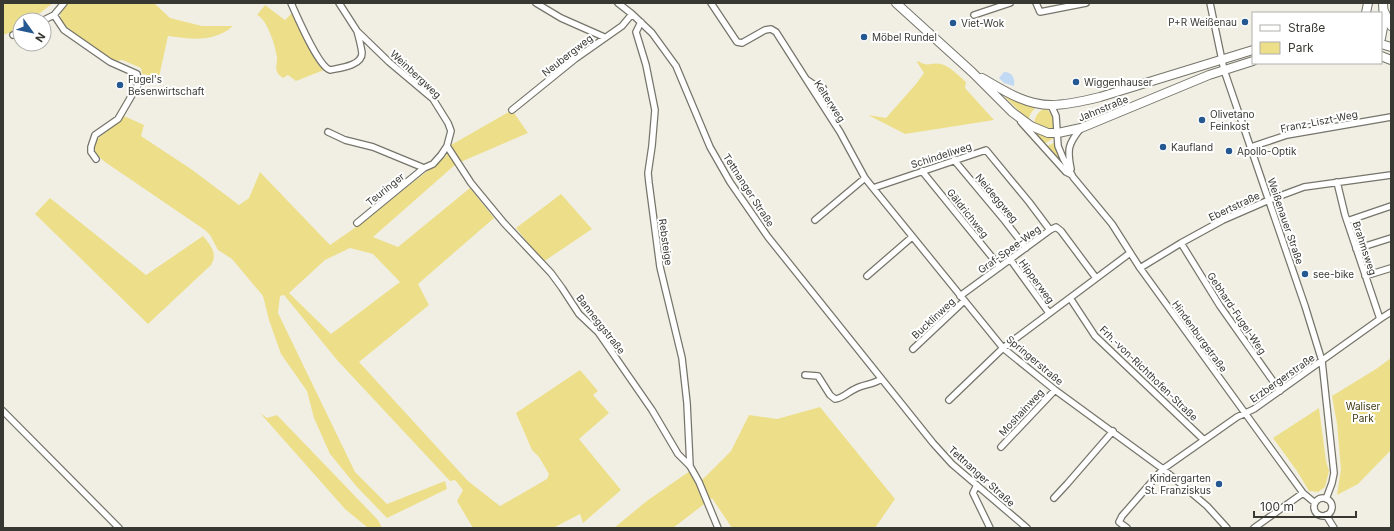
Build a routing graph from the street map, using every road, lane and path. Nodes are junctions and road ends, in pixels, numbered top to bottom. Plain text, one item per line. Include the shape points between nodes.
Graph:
1 (64, 3) edge
2 (291, 3) edge
3 (339, 3) edge
4 (536, 3) edge
5 (618, 3) edge
6 (710, 3) edge
7 (896, 3) edge
8 (1010, 3) edge
9 (1086, 3) edge
10 (1210, 3) edge
11 (1037, 4) edge
12 (1383, 7) edge
13 (632, 14) junction
14 (54, 15) joint
15 (974, 15) dead end
16 (640, 22) junction
17 (1391, 26) edge
18 (357, 30) junction
19 (1382, 35) edge
20 (604, 37) junction
21 (1252, 50) edge
22 (1222, 59) junction
23 (1252, 61) edge
24 (1224, 70) junction
25 (972, 72) junction
26 (806, 79) junction
27 (823, 88) dead end
28 (1051, 105) junction
29 (512, 110) dead end
30 (1012, 112) junction
31 (1391, 117) edge
32 (1081, 128) junction
33 (328, 132) dead end
34 (840, 132) joint
35 (1058, 133) junction
36 (447, 146) junction
37 (1251, 147) junction
38 (96, 159) dead end
39 (954, 160) junction
40 (424, 168) junction
41 (922, 171) junction
42 (1391, 175) edge
43 (1074, 177) junction
44 (865, 178) junction
45 (1337, 182) junction
46 (873, 188) junction
47 (1269, 200) junction
48 (1391, 206) edge
49 (815, 220) dead end
50 (1347, 221) junction
51 (357, 223) dead end
52 (1050, 230) junction
53 (912, 237) junction
54 (1391, 238) edge
55 (1182, 243) junction
56 (1026, 248) junction
57 (1356, 249) junction
58 (1130, 253) junction
59 (1010, 259) junction
60 (1000, 267) junction
61 (1140, 268) junction
62 (1391, 268) edge
63 (868, 276) dead end
64 (1365, 276) junction
65 (1096, 278) junction
66 (960, 296) junction
67 (1070, 298) junction
68 (964, 302) junction
69 (1391, 312) edge
70 (1049, 313) junction
71 (1380, 318) junction
72 (913, 348) dead end
73 (1003, 348) junction
74 (1322, 361) junction
75 (804, 375) dead end
76 (881, 379) junction
77 (1055, 390) junction
78 (1280, 391) junction
79 (949, 400) dead end
80 (3, 411) edge
81 (1245, 413) junction
82 (1113, 431) junction
83 (1204, 440) junction
84 (1001, 447) dead end
85 (690, 466) junction
86 (1163, 469) junction
87 (977, 485) junction
88 (1303, 493) junction
89 (1054, 498) dead end
90 (1326, 499) junction
91 (1316, 502) junction
92 (1326, 515) junction
93 (119, 528) edge
94 (718, 528) edge
95 (990, 528) edge
96 (1027, 528) edge
97 (1127, 528) edge
98 (1227, 528) edge
99 (1254, 528) edge
100 (1334, 528) edge

1 - 14 street
2 - 18 street, Weinbergweg via 326,69 359,61 362,54
3 - 18 street, Weinbergweg
4 - 20 street via 561,18
5 - 13 street, Tettnanger Straße
6 - 26 street, Kelterweg via 738,42 742,43 765,30 771,29 776,32
7 - 25 main road
8 - 15 street
9 - 11 street via 1040,12
10 - 22 street
12 - 17 main road
12 - 19 main road
13 - 16 street, Tettnanger Straße
13 - 20 street, Neubergweg via 622,26
14 - 38 street via 64,30 110,62 137,74 139,83 124,110 118,118 95,135 91,147
16 - 76 street, Tettnanger Straße via 652,33 676,66 710,147 730,182 773,243
16 - 85 street, Rebsteige via 636,32 655,110 648,184 660,267 682,358
18 - 36 street, Weinbergweg via 433,99 451,131
20 - 29 street, Neubergweg
21 - 22 main road, Jahnstraße
22 - 24 street
22 - 28 main road, Jahnstraße via 1100,98
23 - 24 main road, Jahnstraße
24 - 32 main road, Jahnstraße
24 - 37 street, Weißenauer Straße
25 - 28 main road, Jahnstraße via 1009,94 1027,101
25 - 30 main road, Jahnstraße
26 - 27 street, Kelterweg
26 - 34 street, Kelterweg
28 - 35 street, Hindenburgstraße via 1056,116
30 - 35 main road, Jahnstraße via 1030,126 1041,131
30 - 43 street, Hindenburgstraße via 1066,172
31 - 37 street, Franz-Liszt-Weg via 1286,135
32 - 35 main road, Jahnstraße
32 - 43 street, Hindenburgstraße via 1068,148
33 - 40 street
34 - 44 street, Springerstraße
35 - 43 street, Hindenburgstraße via 1058,146
36 - 40 street, Weinbergweg via 433,164
36 - 85 street, Banneggstraße via 504,223 551,273 579,314 598,332 652,410 678,454
37 - 47 street, Weißenauer Straße
39 - 41 street, Schindeliweg
39 - 52 street, Schindeliweg via 986,150
39 - 56 street, Neideggweg
40 - 51 street, Teuringer
41 - 46 street, Schindeliweg
41 - 60 street, Gäldrichweg
42 - 45 street, Ebertstraße
43 - 58 street, Hindenburgstraße via 1112,224
44 - 46 street, Springerstraße
44 - 49 street
45 - 47 street, Ebertstraße via 1304,187
45 - 50 street, Brahmsweg
46 - 53 street, Springerstraße
47 - 55 street, Ebertstraße via 1223,220
47 - 74 street, Weißenauer Straße
48 - 50 street
50 - 57 street, Brahmsweg
52 - 56 street, Graf-Spee-Weg
52 - 65 street, Graf-Spee-Weg via 1056,227 1061,231
53 - 63 street
53 - 66 street, Springerstraße
54 - 57 street
55 - 61 street, Ebertstraße
55 - 78 street, Gebhard-Fugel-Weg via 1220,306
56 - 59 street, Graf-Spee-Weg
57 - 64 street, Brahmsweg
58 - 61 street, Hindenburgstraße
58 - 65 street
59 - 60 street, Graf-Spee-Weg
59 - 70 street, Hipperweg
60 - 66 street, Graf-Spee-Weg
61 - 81 street, Hindenburgstraße
62 - 64 street
64 - 71 street, Brahmsweg
65 - 67 street
66 - 68 street, Springerstraße
67 - 70 street
67 - 83 street, Frh.-von-Richthofen-Straße via 1095,336
68 - 72 street, Bucklinweg
68 - 73 street, Springerstraße
69 - 71 street, Erzbergerstraße
70 - 73 street
71 - 74 street, Erzbergerstraße
73 - 77 street, Springerstraße
73 - 79 street
74 - 78 street, Erzbergerstraße
74 - 90 street, Weißenauer Straße via 1334,473
75 - 76 street via 818,376 835,400 856,388
76 - 87 street, Tettnanger Straße via 952,464
77 - 82 street, Springerstraße
77 - 84 street, Moshainweg
78 - 81 street, Erzbergerstraße
80 - 93 street
81 - 83 street, Erzbergerstraße
81 - 88 street, Hindenburgstraße
82 - 86 street, Springerstraße
82 - 89 street
83 - 86 street, Erzbergerstraße
85 - 94 street, Banneggstraße
86 - 97 street, Erzbergerstraße via 1122,516 1120,522
86 - 98 street, Springerstraße via 1207,506
87 - 95 street via 973,493
87 - 96 street, Tettnanger Straße
88 - 91 street, Hindenburgstraße
88 - 99 street
90 - 91 street
90 - 92 street via 1332,505 1331,511
91 - 92 street, Hindenburgstraße via 1316,511 1320,515
92 - 100 street, Hindenburgstraße

